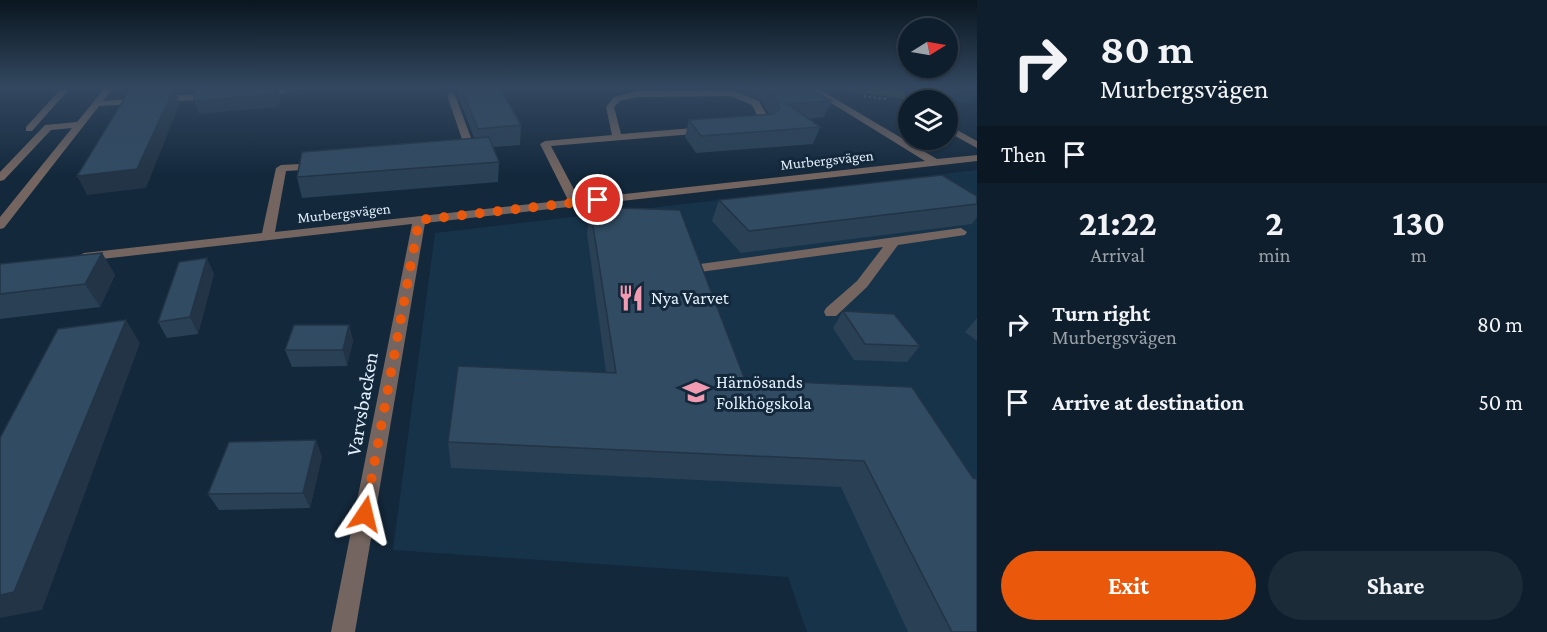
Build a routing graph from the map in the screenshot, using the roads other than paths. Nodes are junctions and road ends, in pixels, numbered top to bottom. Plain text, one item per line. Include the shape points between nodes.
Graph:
1 (39, 117) edge
2 (86, 117) edge
3 (459, 117) edge
4 (612, 117) edge
5 (764, 117) edge
6 (860, 117) edge
7 (80, 125) junction
8 (750, 127) edge
9 (29, 129) dead end
10 (719, 129) edge
11 (958, 134) edge
12 (617, 137) junction
13 (977, 145) edge
14 (460, 155) edge
15 (977, 158) edge
16 (936, 163) junction
17 (329, 165) edge
18 (0, 178) edge
19 (575, 203) junction
20 (419, 220) junction
21 (0, 225) edge
22 (961, 232) dead end
23 (268, 236) junction
24 (895, 240) junction
25 (70, 258) edge
26 (700, 268) edge
27 (831, 312) dead end
28 (343, 632) edge

1 - 9 street
2 - 7 street
3 - 14 street via 472,154
4 - 12 street
5 - 8 street via 767,124
6 - 16 street
7 - 18 street via 48,127
7 - 21 street
10 - 12 street
11 - 13 street
12 - 19 street via 544,144
15 - 16 street, Murbergsvägen
16 - 19 street, Murbergsvägen via 670,198
17 - 23 street via 281,168
19 - 20 street, Murbergsvägen
20 - 23 street, Murbergsvägen
20 - 28 street, Varvsbacken
22 - 24 street
23 - 25 street, Murbergsvägen
24 - 26 street
24 - 27 street via 862,284

